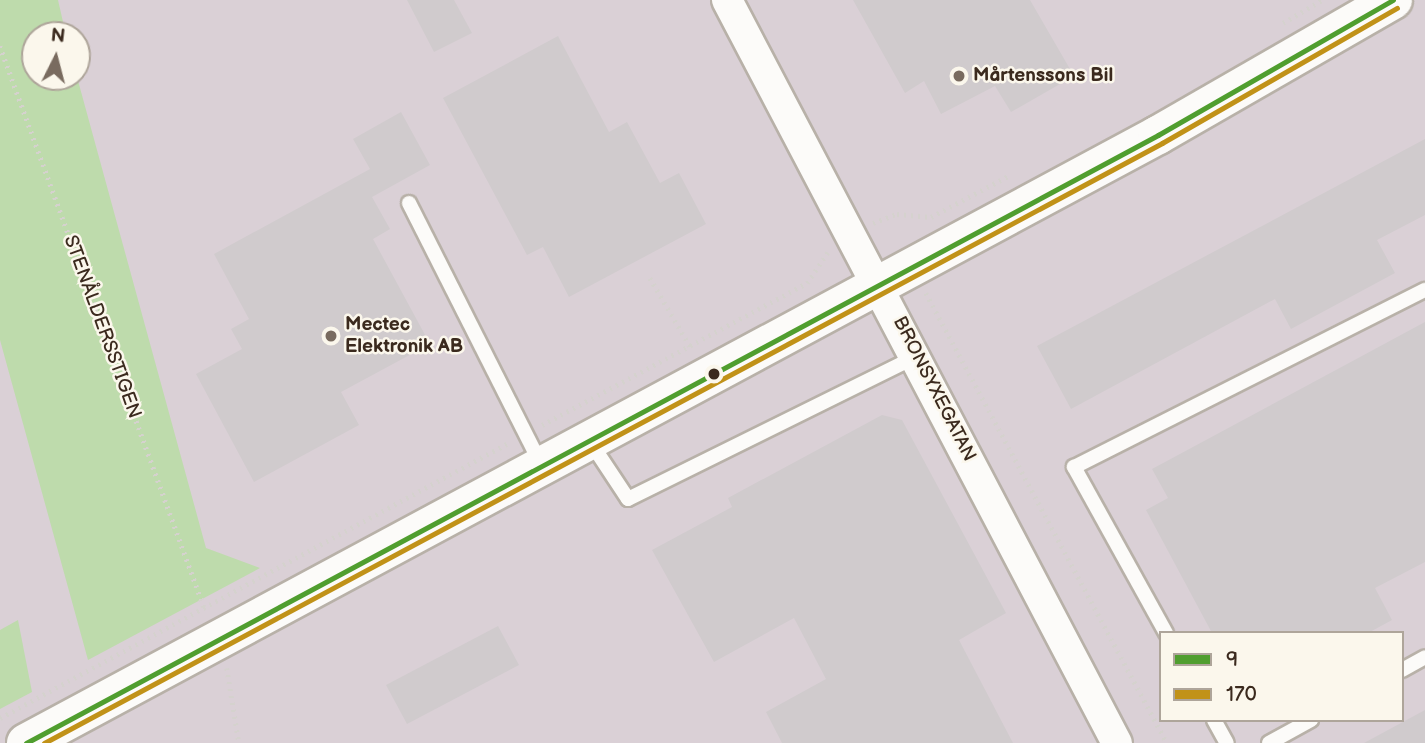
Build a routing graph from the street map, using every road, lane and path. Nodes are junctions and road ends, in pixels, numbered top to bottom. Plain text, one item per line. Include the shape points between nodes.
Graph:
1 (727, 0) edge
2 (1322, 0) edge
3 (1393, 0) edge
4 (1270, 31) dead end
5 (0, 46) edge
6 (1013, 174) dead end
7 (409, 203) dead end
8 (853, 234) junction
9 (895, 274) junction
10 (650, 278) dead end
11 (1425, 290) edge
12 (690, 348) junction
13 (917, 356) junction
14 (589, 438) junction
15 (532, 450) junction
16 (204, 607) junction
17 (1165, 631) edge
18 (1425, 657) edge
19 (1404, 669) edge
20 (0, 718) edge
21 (1215, 722) edge
22 (1307, 722) edge
23 (26, 743) edge
24 (1117, 743) edge
25 (1167, 743) edge
26 (1227, 743) edge
27 (1269, 743) edge

1 - 8 street, BRONSYXEGATAN
2 - 4 path
3 - 9 main road via 1170,128
5 - 16 path, STENÅLDERSSTIGEN
6 - 8 path via 931,217 886,216
7 - 15 lane
8 - 9 street, BRONSYXEGATAN
8 - 12 path via 827,252 807,283
9 - 13 street, BRONSYXEGATAN
9 - 14 main road
9 - 25 path
10 - 12 path
11 - 17 lane via 1074,467
12 - 15 path
13 - 14 lane via 628,499
13 - 24 street, BRONSYXEGATAN
14 - 15 main road
15 - 16 path
15 - 23 main road
16 - 20 path
18 - 19 lane
21 - 26 lane
22 - 27 lane

